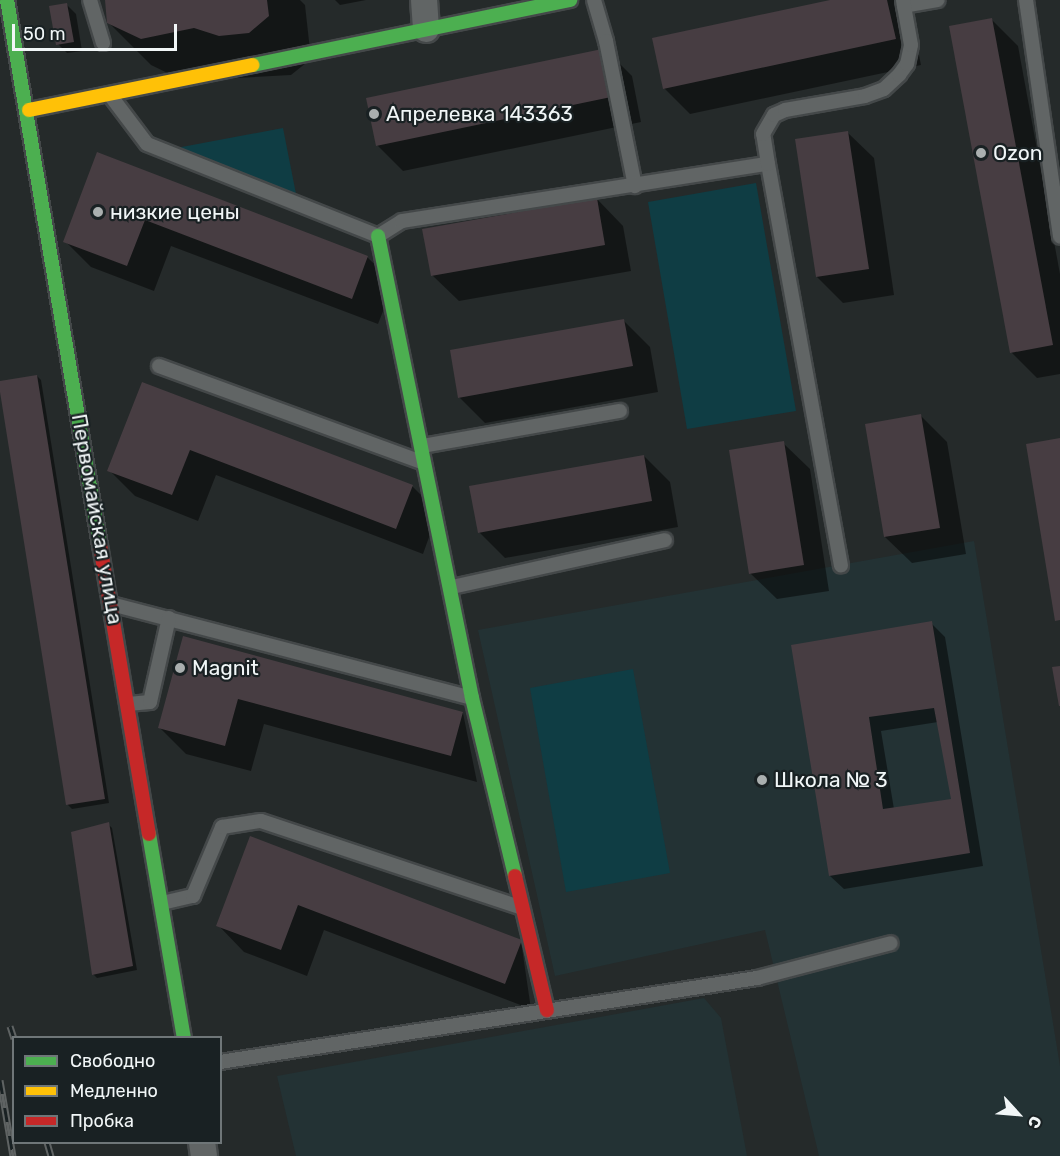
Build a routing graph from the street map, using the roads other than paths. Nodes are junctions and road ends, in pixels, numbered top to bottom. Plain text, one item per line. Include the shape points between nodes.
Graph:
1 (7, 0) edge
2 (90, 0) edge
3 (424, 0) edge
4 (570, 0) edge
5 (594, 0) edge
6 (937, 0) edge
7 (1026, 0) edge
8 (904, 3) edge
9 (426, 29) junction
10 (103, 44) dead end
11 (109, 94) junction
12 (28, 110) junction
13 (768, 164) junction
14 (635, 186) junction
15 (378, 236) junction
16 (1060, 237) edge
17 (159, 366) dead end
18 (620, 411) dead end
19 (423, 446) junction
20 (426, 464) junction
21 (665, 540) dead end
22 (841, 565) dead end
23 (452, 587) junction
24 (111, 604) junction
25 (169, 618) junction
26 (472, 698) junction
27 (128, 704) junction
28 (162, 903) junction
29 (519, 907) junction
30 (891, 943) dead end
31 (547, 1010) junction
32 (184, 1036) edge
33 (222, 1062) edge

1 - 12 street, Первомайская улица
2 - 10 lane
3 - 9 street
4 - 9 street
5 - 14 lane
6 - 8 lane
7 - 16 lane
8 - 13 lane via 911,45 908,64 899,75 884,89 865,96 774,115 763,134
9 - 11 street
11 - 12 street
11 - 15 lane via 147,144
12 - 24 street, Первомайская улица
13 - 14 lane
13 - 22 lane
14 - 15 lane via 402,221
15 - 19 street
17 - 20 lane
18 - 19 lane
19 - 20 street
20 - 23 street
21 - 23 lane
23 - 26 street
24 - 25 lane
24 - 27 street, Первомайская улица
25 - 26 lane
25 - 27 lane via 150,702
26 - 29 street
27 - 28 street, Первомайская улица
28 - 29 lane via 193,896 222,827 261,821
28 - 32 street, Первомайская улица
29 - 31 street
30 - 31 lane via 757,978
31 - 33 lane

